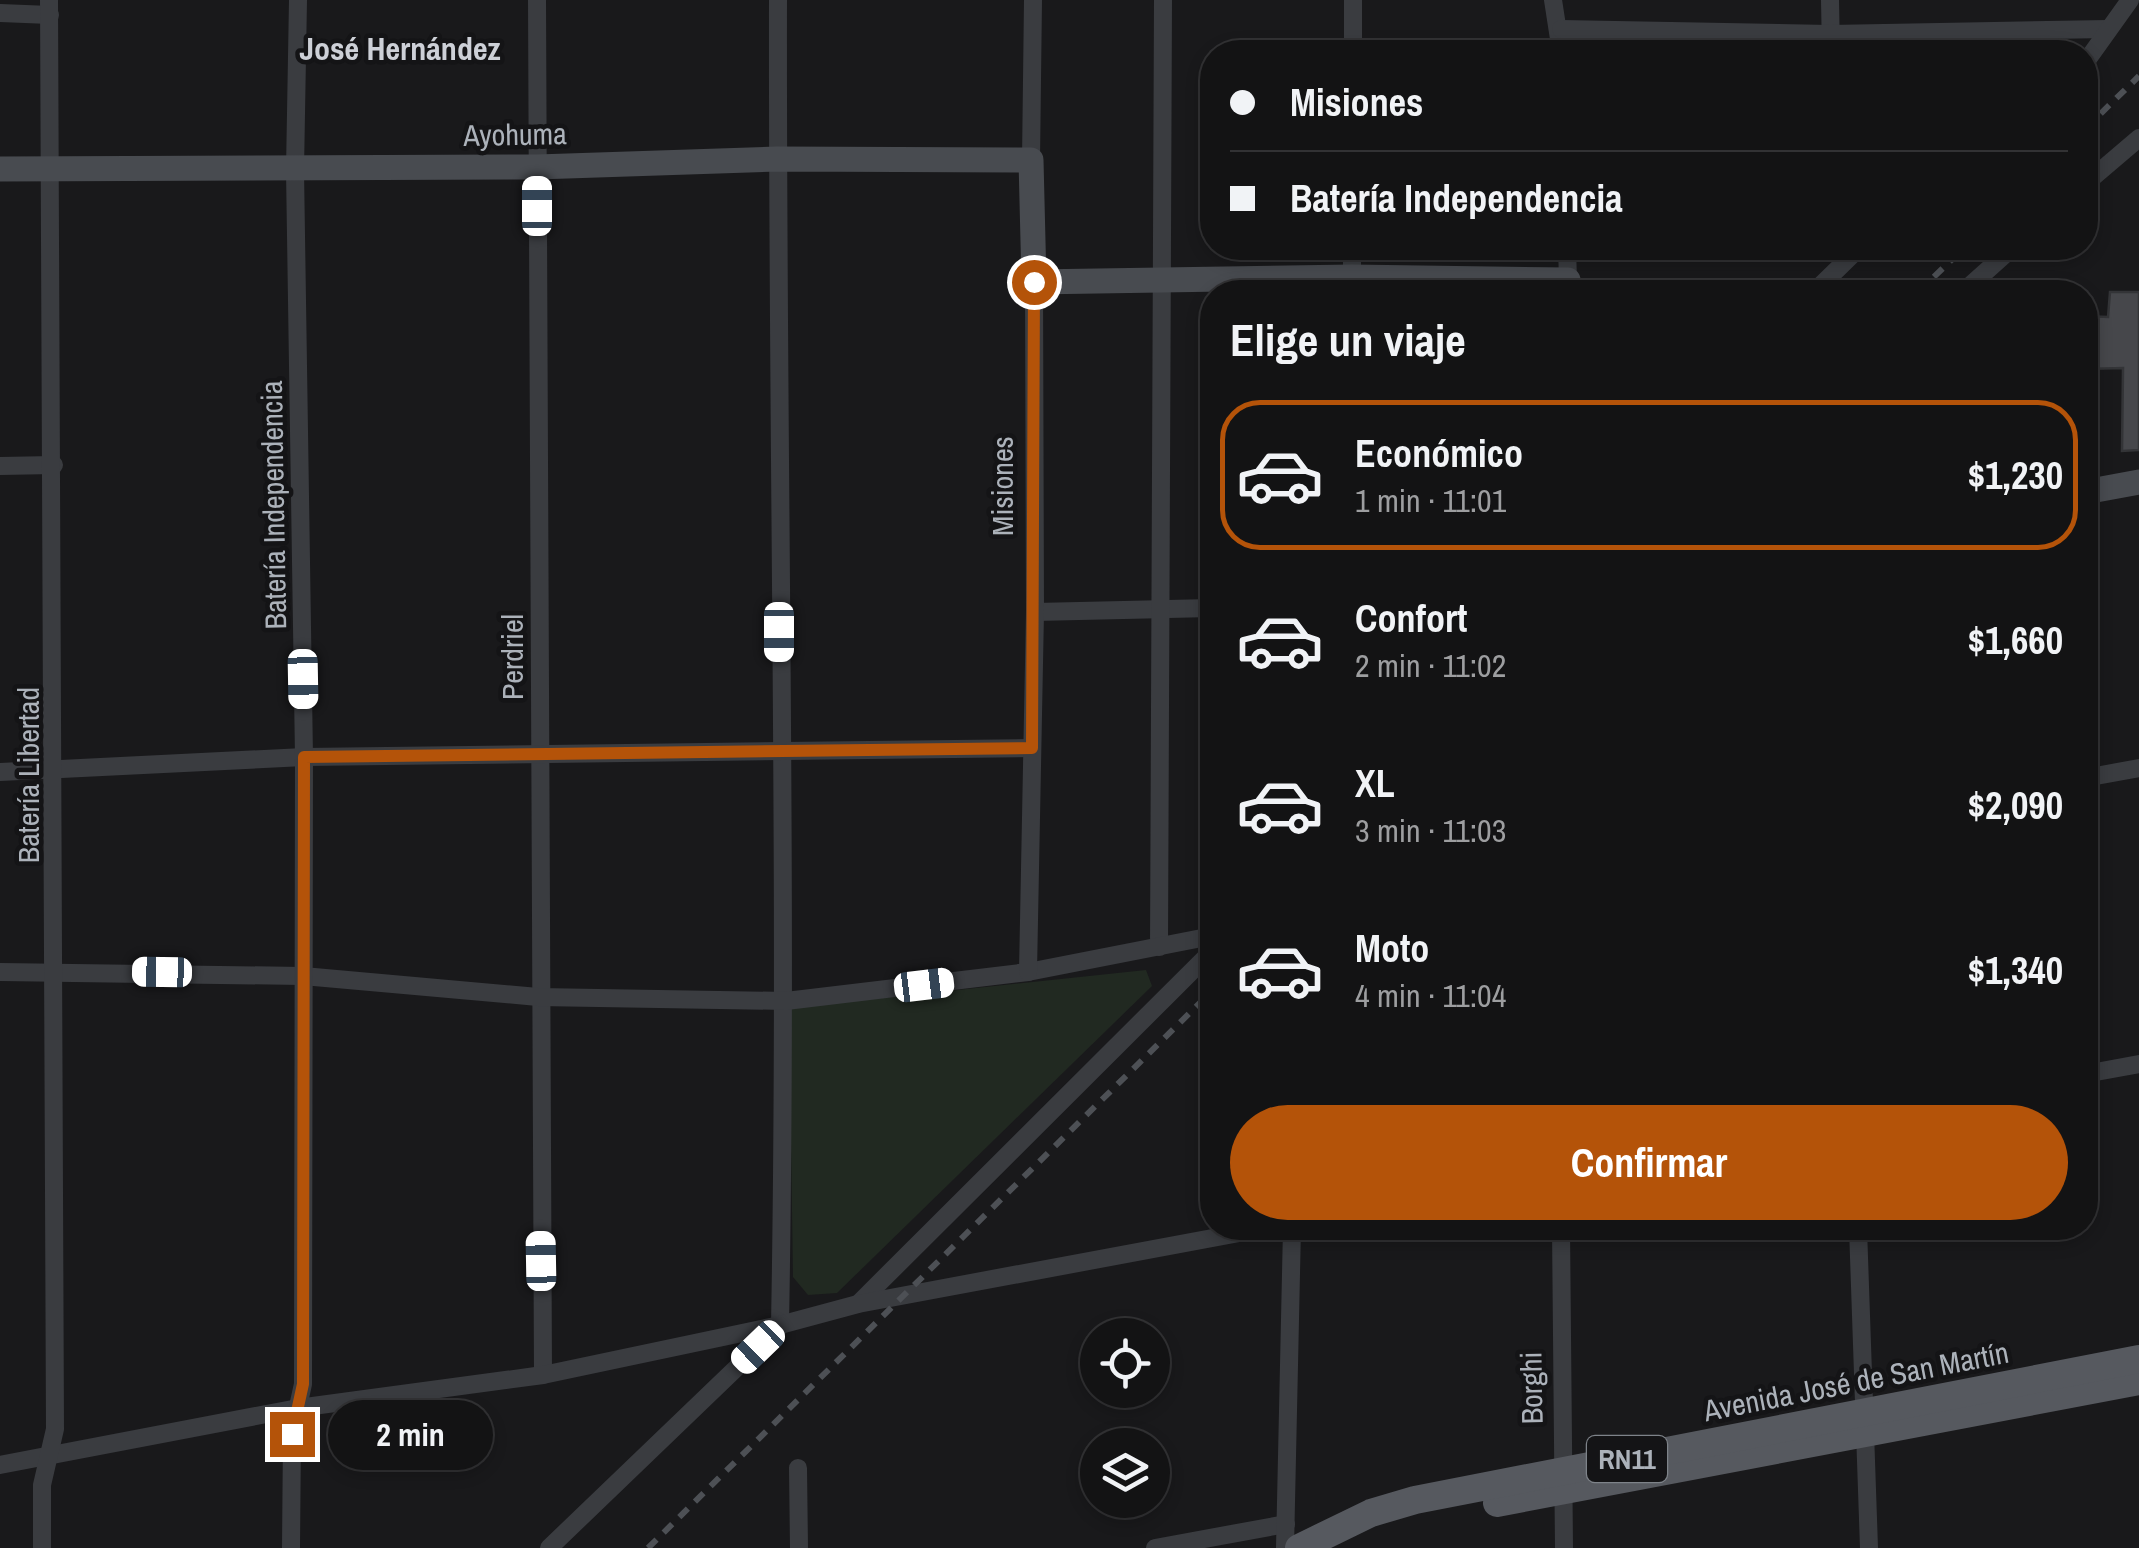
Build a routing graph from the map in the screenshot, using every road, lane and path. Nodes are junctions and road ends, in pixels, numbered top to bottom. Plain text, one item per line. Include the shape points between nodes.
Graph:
1 (298, 0) edge
2 (538, 0) edge
3 (778, 0) edge
4 (1034, 0) edge
5 (1163, 0) edge
6 (1353, 0) edge
7 (1553, 0) edge
8 (1830, 0) edge
9 (2130, 0) edge
10 (50, 7) edge
11 (0, 14) edge
12 (1561, 29) junction
13 (2108, 29) junction
14 (1353, 40) edge
15 (1561, 40) edge
16 (1772, 40) edge
17 (1830, 40) edge
18 (1890, 40) edge
19 (2098, 44) edge
20 (2139, 138) edge
21 (778, 159) junction
22 (1031, 160) junction
23 (537, 167) junction
24 (49, 168) junction
25 (0, 169) edge
26 (295, 170) junction
27 (2098, 173) edge
28 (1838, 260) edge
29 (1846, 260) edge
30 (1999, 260) edge
31 (1838, 268) junction
32 (1162, 279) junction
33 (1200, 280) edge
34 (1826, 280) edge
35 (1976, 280) edge
36 (1034, 282) junction
37 (54, 465) junction
38 (0, 466) edge
39 (2139, 482) edge
40 (2098, 490) edge
41 (1200, 608) edge
42 (1161, 609) junction
43 (1035, 612) junction
44 (1032, 748) junction
45 (780, 751) junction
46 (540, 754) junction
47 (304, 757) junction
48 (2139, 768) edge
49 (0, 772) edge
50 (55, 772) junction
51 (2098, 776) edge
52 (1200, 938) edge
53 (1159, 947) junction
54 (1200, 963) edge
55 (56, 970) junction
56 (0, 972) edge
57 (1028, 972) junction
58 (302, 976) junction
59 (538, 997) junction
60 (786, 1002) junction
61 (2139, 1064) edge
62 (2098, 1072) edge
63 (1202, 1240) edge
64 (1292, 1240) edge
65 (1561, 1240) edge
66 (1858, 1240) edge
67 (858, 1304) junction
68 (780, 1325) junction
69 (2139, 1359) edge
70 (543, 1374) junction
71 (2139, 1381) edge
72 (298, 1408) junction
73 (1864, 1424) junction
74 (50, 1455) junction
75 (0, 1465) edge
76 (798, 1468) dead end
77 (1564, 1481) junction
78 (1292, 1536) edge
79 (1226, 1542) edge
80 (42, 1548) edge
81 (290, 1548) edge
82 (549, 1548) edge
83 (799, 1548) edge
84 (1155, 1548) edge
85 (1284, 1548) edge
86 (1343, 1548) edge
87 (1564, 1548) edge
88 (1869, 1548) edge

1 - 26 street, Batería Independencia
2 - 23 street, Perdriel
3 - 21 street
4 - 22 street, Misiones
5 - 32 street
6 - 14 street
7 - 12 street
8 - 17 street
9 - 13 street
10 - 11 street
10 - 24 street, Batería Libertad
12 - 15 street
12 - 16 street
13 - 18 street
13 - 19 street
20 - 27 street
21 - 22 street, Ayohuma
21 - 23 street, Ayohuma
21 - 45 street
22 - 36 street, Misiones
23 - 26 street, Ayohuma
23 - 46 street, Perdriel
24 - 25 street, Ayohuma
24 - 26 street, Ayohuma
24 - 37 street, Batería Libertad
26 - 47 street, Batería Independencia
28 - 31 street
29 - 31 street
30 - 35 street
31 - 34 street
32 - 33 street
32 - 36 street
32 - 42 street
36 - 43 street, Misiones
37 - 38 street
37 - 50 street, Batería Libertad
39 - 40 street
41 - 42 street
42 - 43 street
42 - 53 street
43 - 44 street, Misiones
44 - 45 street
44 - 57 street, Misiones
45 - 46 street
45 - 60 street
46 - 47 street
46 - 59 street, Perdriel
47 - 50 street
47 - 58 street, Batería Independencia
48 - 51 street
49 - 50 street
50 - 55 street, Batería Libertad
52 - 53 street
53 - 57 street
54 - 67 street
55 - 56 street
55 - 58 street
55 - 74 street, Batería Libertad
57 - 60 street
58 - 59 street
58 - 72 street, Batería Independencia
59 - 60 street
59 - 70 street, Perdriel
60 - 68 street
61 - 62 street
63 - 67 street
64 - 78 street
65 - 77 street, Borghi
66 - 73 street
67 - 68 street
68 - 70 street
68 - 82 street
69 - 73 main road, Avenida José de San Martín / RN11
70 - 72 street
71 - 73 main road, Avenida José de San Martín / RN11
72 - 74 street
72 - 81 street, Batería Independencia
73 - 77 main road, Avenida José de San Martín / RN11
73 - 88 street
74 - 75 street
74 - 80 street, Batería Libertad via 42,1485
76 - 83 street
77 - 78 main road, Avenida José de San Martín / RN11 via 1391,1506
77 - 86 main road, Avenida José de San Martín / RN11 via 1398,1524
77 - 87 street, Borghi
78 - 79 street
78 - 85 street
79 - 84 street

